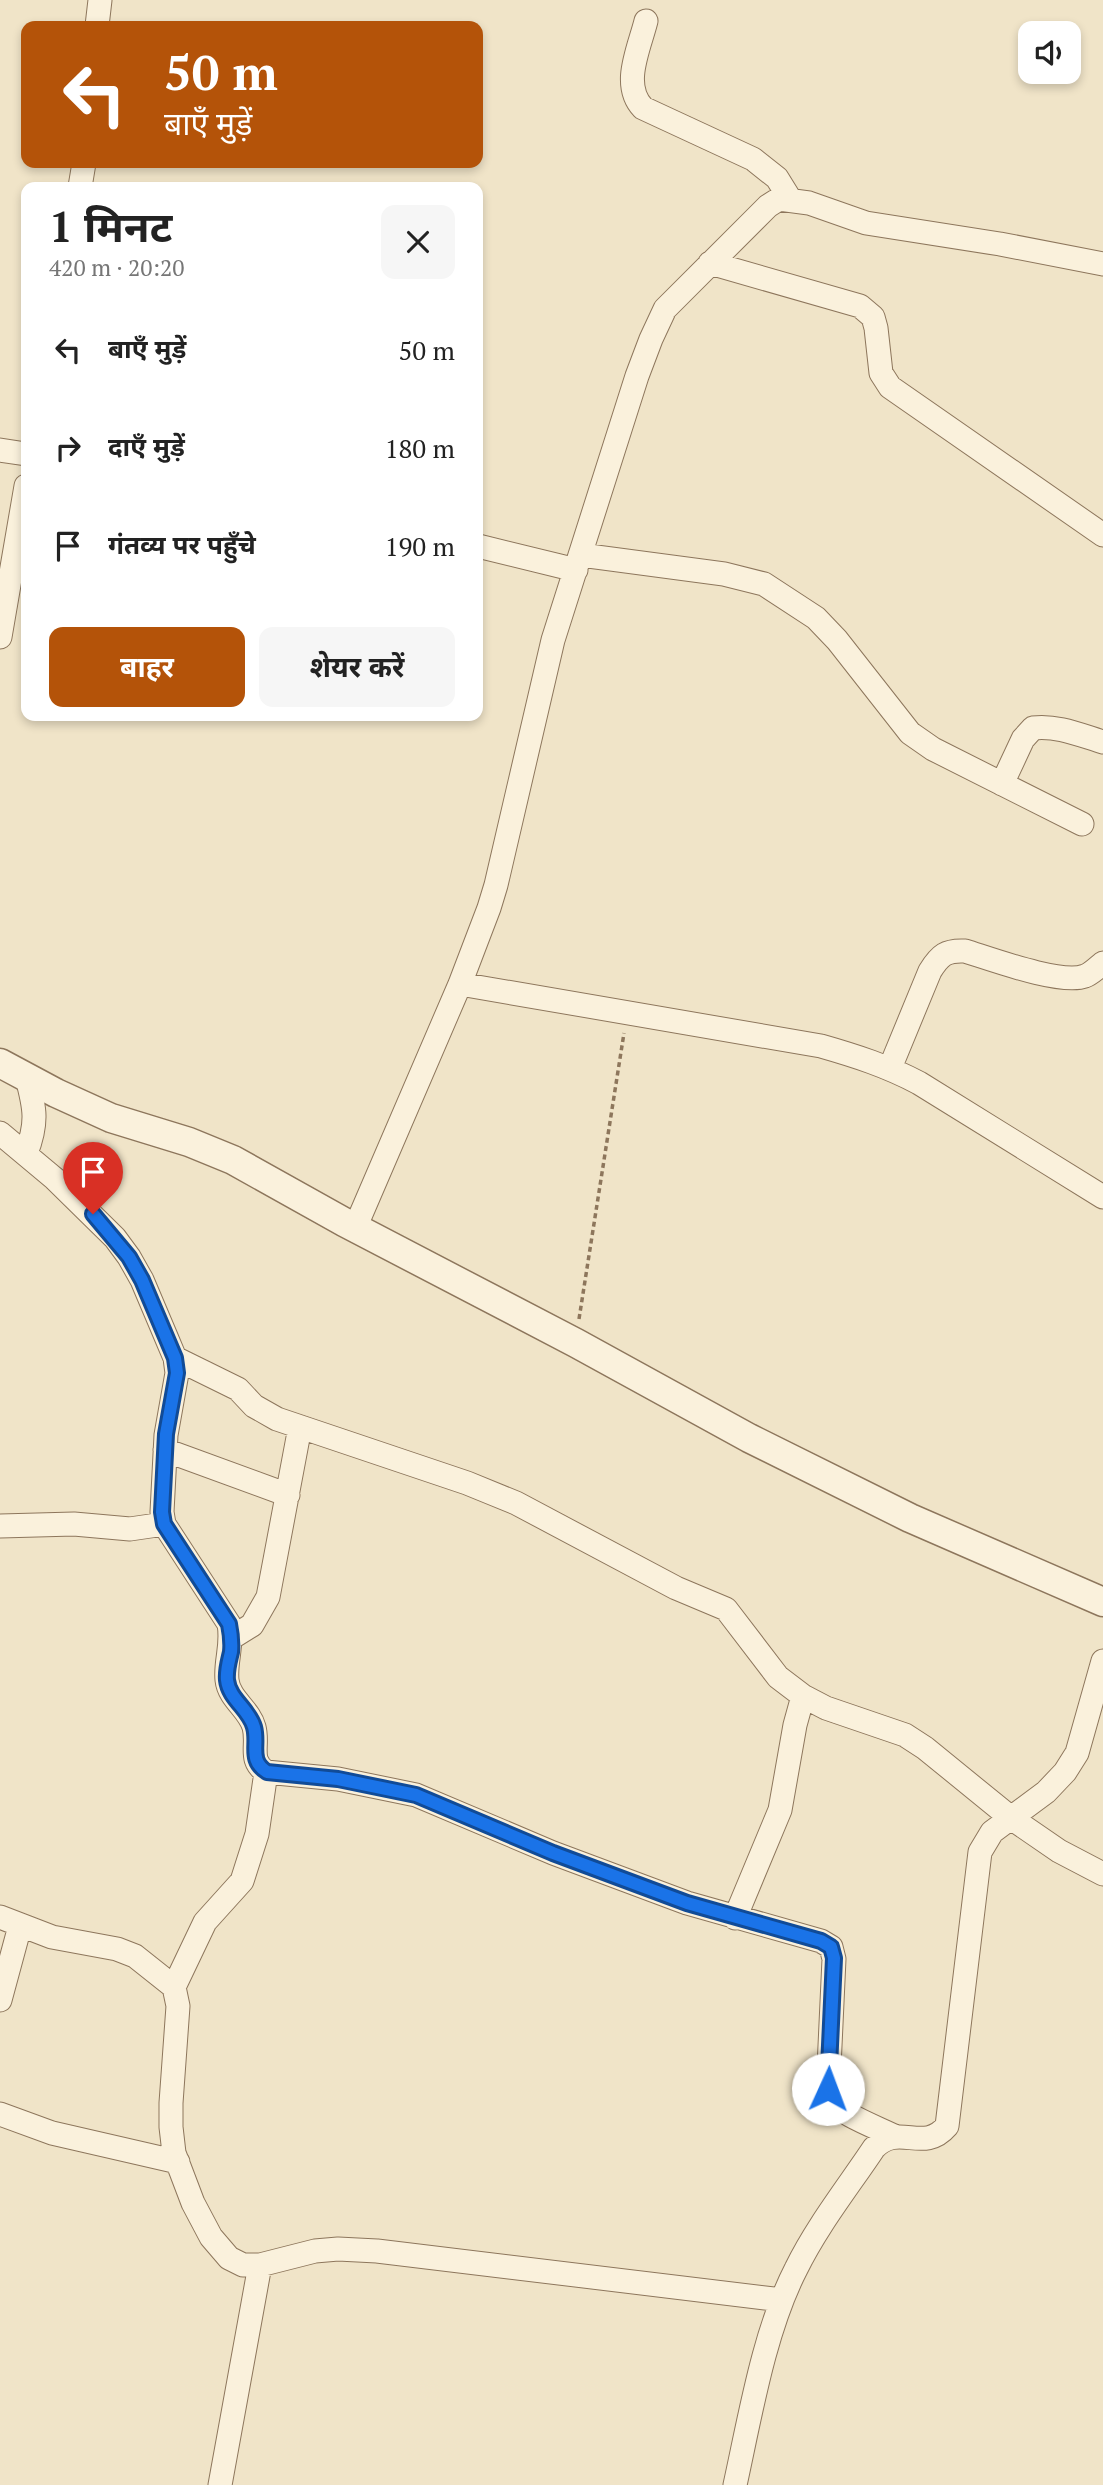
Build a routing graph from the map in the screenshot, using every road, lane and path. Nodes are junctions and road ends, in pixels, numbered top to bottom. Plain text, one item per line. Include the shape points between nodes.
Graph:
1 (100, 0) edge
2 (98, 21) edge
3 (646, 21) dead end
4 (790, 199) junction
5 (710, 264) junction
6 (1103, 264) edge
7 (0, 450) edge
8 (21, 453) edge
9 (21, 515) edge
10 (1103, 535) edge
11 (483, 547) edge
12 (578, 562) junction
13 (0, 637) edge
14 (1103, 742) edge
15 (1002, 784) junction
16 (1082, 824) dead end
17 (1103, 963) edge
18 (460, 984) junction
19 (627, 1013) junction
20 (0, 1063) edge
21 (890, 1068) junction
22 (27, 1078) junction
23 (0, 1133) edge
24 (26, 1153) junction
25 (1103, 1197) edge
26 (355, 1228) junction
27 (576, 1343) junction
28 (175, 1358) junction
29 (300, 1427) junction
30 (165, 1450) junction
31 (288, 1495) junction
32 (164, 1524) junction
33 (0, 1526) edge
34 (1103, 1602) edge
35 (231, 1638) junction
36 (1103, 1661) edge
37 (803, 1696) junction
38 (267, 1772) junction
39 (1011, 1818) junction
40 (1103, 1874) edge
41 (735, 1918) junction
42 (10, 1922) edge
43 (174, 1987) junction
44 (0, 2000) edge
45 (0, 2114) edge
46 (896, 2137) junction
47 (178, 2162) junction
48 (260, 2265) junction
49 (782, 2300) junction
50 (220, 2485) edge
51 (735, 2485) edge

1 - 2 street
3 - 4 street via 632,74 635,100 643,108 753,159 777,178
4 - 5 street via 768,206
4 - 6 street via 866,223
5 - 10 street via 860,306 873,317 881,373 890,387
5 - 12 street via 665,309 651,339
7 - 8 street
9 - 13 street
11 - 12 street
12 - 15 street via 764,584 817,618 910,733
12 - 18 street via 543,677 496,885
14 - 15 street via 1062,729 1033,728
15 - 16 street
17 - 21 street via 1084,976 1054,977 965,951 950,951 939,957 930,971
18 - 19 street
18 - 26 street
19 - 21 street via 821,1046
19 - 27 path
20 - 22 street
21 - 25 street
22 - 24 street via 35,1119
22 - 26 street via 111,1118 221,1154
23 - 24 street
24 - 28 street via 93,1214 129,1257
26 - 27 street
27 - 34 street via 749,1438 910,1518
28 - 29 street via 238,1389 263,1412
28 - 30 street via 177,1373
29 - 31 street
29 - 37 street via 516,1503 676,1588 726,1609 778,1677
30 - 31 street
30 - 32 street
31 - 35 street via 268,1597 252,1625
32 - 33 street via 130,1529 74,1524
32 - 35 street via 229,1624
35 - 38 street via 229,1688 251,1717 256,1731 255,1758
36 - 39 street via 1077,1753 1046,1792
37 - 39 street via 905,1735
37 - 41 street via 780,1811
38 - 41 street via 338,1779 416,1795 553,1853
38 - 43 street via 257,1834 242,1881 205,1922
39 - 40 street
39 - 46 street via 992,1832 980,1852 947,2126 939,2136 927,2139
41 - 46 street via 810,1937 831,1947 830,2099
42 - 43 street via 135,1956
42 - 44 street
43 - 47 street via 178,2029 171,2127
45 - 47 street via 52,2133
46 - 49 street via 883,2139 874,2148 808,2247
47 - 48 street via 211,2236 229,2258 243,2265
48 - 49 street via 315,2251 377,2251
48 - 50 street
49 - 51 street

